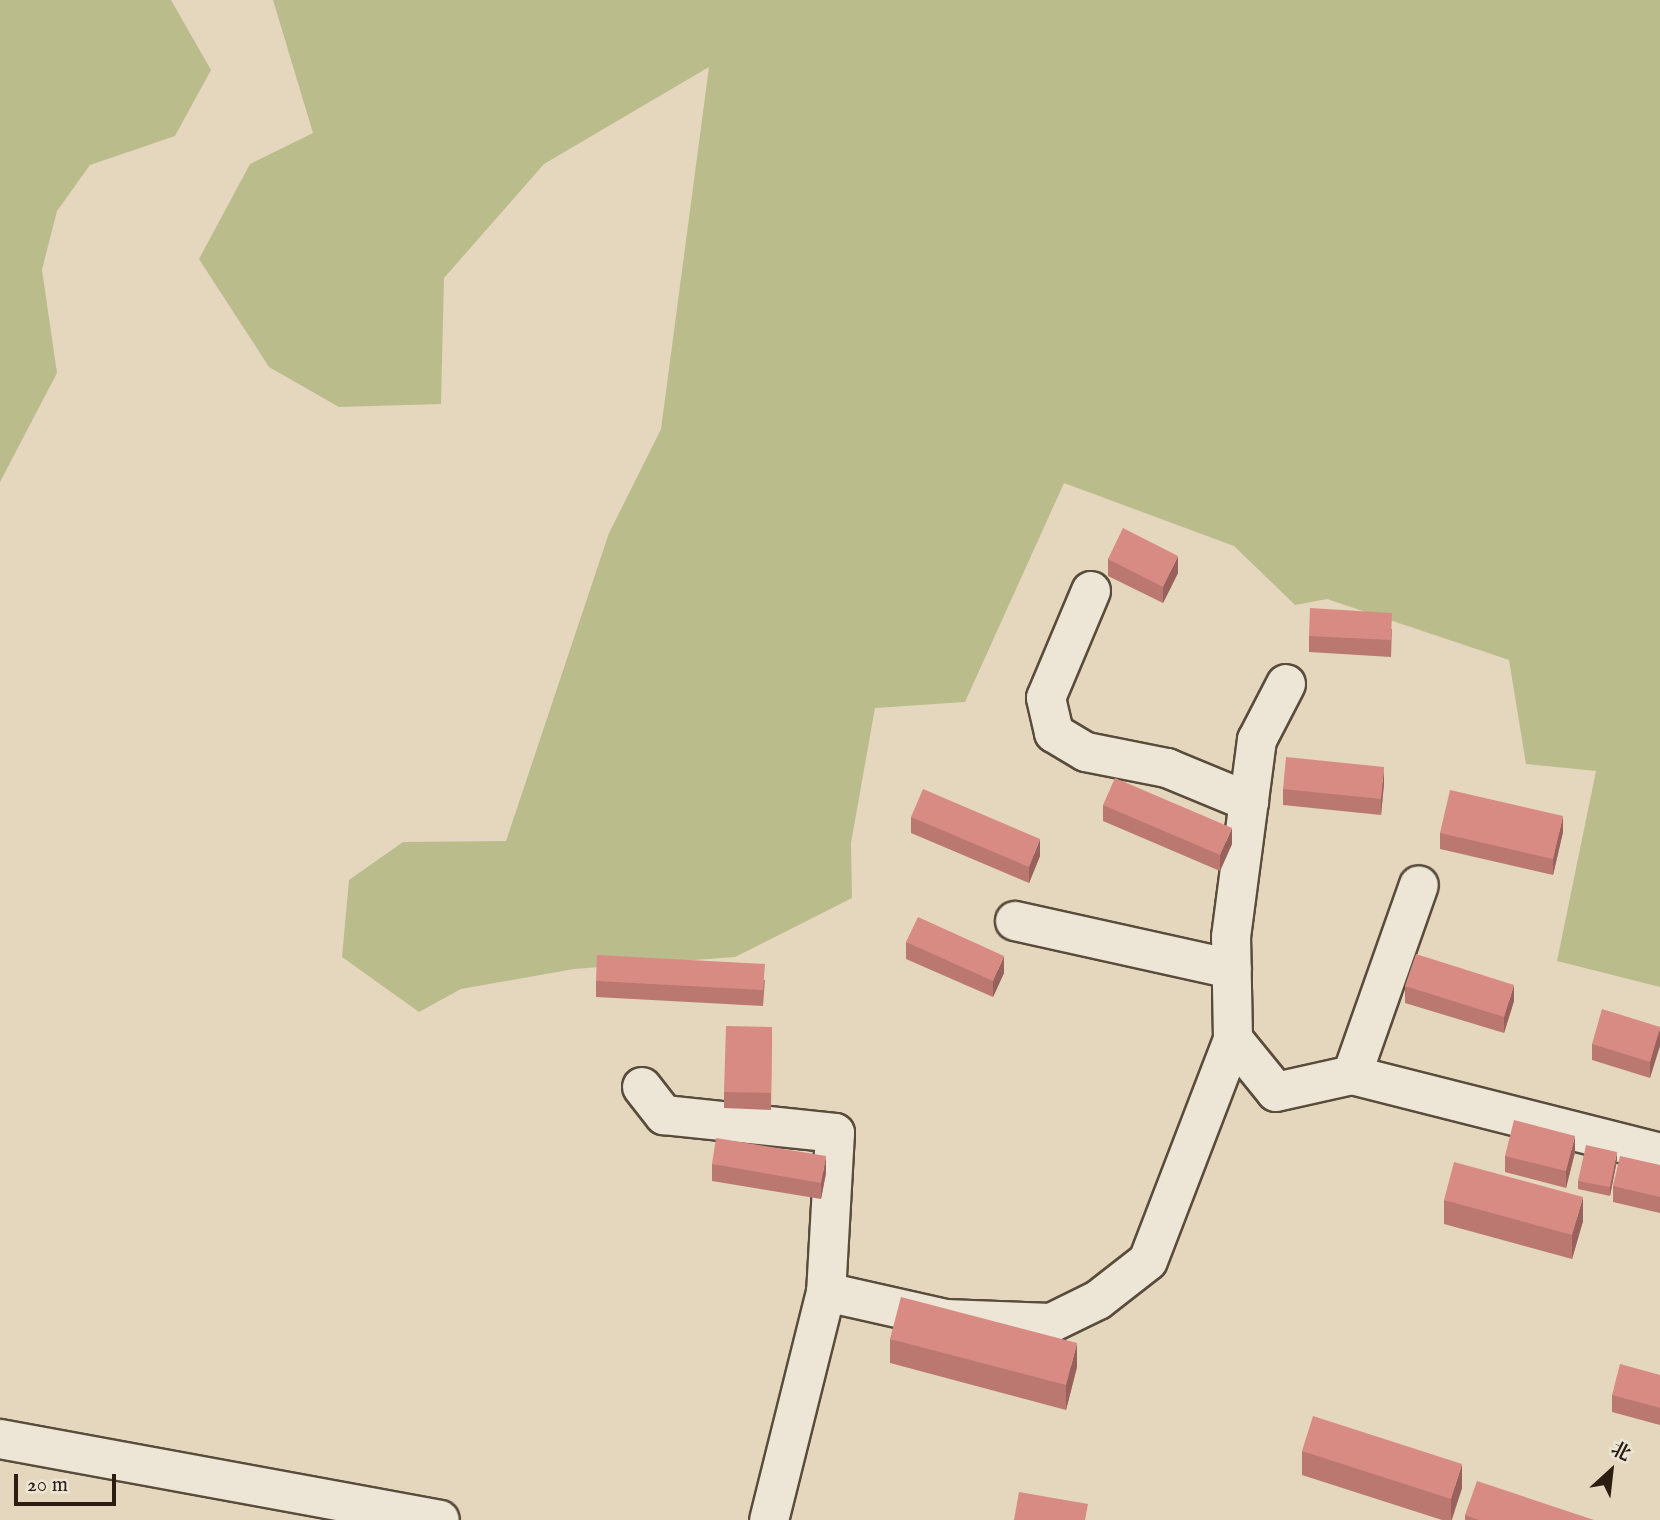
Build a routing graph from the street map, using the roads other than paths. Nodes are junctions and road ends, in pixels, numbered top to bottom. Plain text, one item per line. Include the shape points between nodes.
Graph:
1 (1091, 591) dead end
2 (1286, 684) dead end
3 (1248, 802) junction
4 (1419, 885) dead end
5 (1015, 921) dead end
6 (1232, 969) junction
7 (1233, 1039) junction
8 (1352, 1075) junction
9 (642, 1087) dead end
10 (1660, 1153) edge
11 (826, 1292) junction
12 (0, 1439) edge
13 (440, 1520) edge
14 (769, 1520) edge

1 - 3 street via 1046,698 1054,733 1086,752 1167,768
2 - 3 street via 1257,740
3 - 6 street
4 - 8 street
5 - 6 street
6 - 7 street
7 - 8 street via 1276,1092
7 - 11 street via 1148,1261 1098,1300 1051,1324 946,1319
8 - 10 street
9 - 11 street via 664,1115 835,1133
11 - 14 street
12 - 13 street

